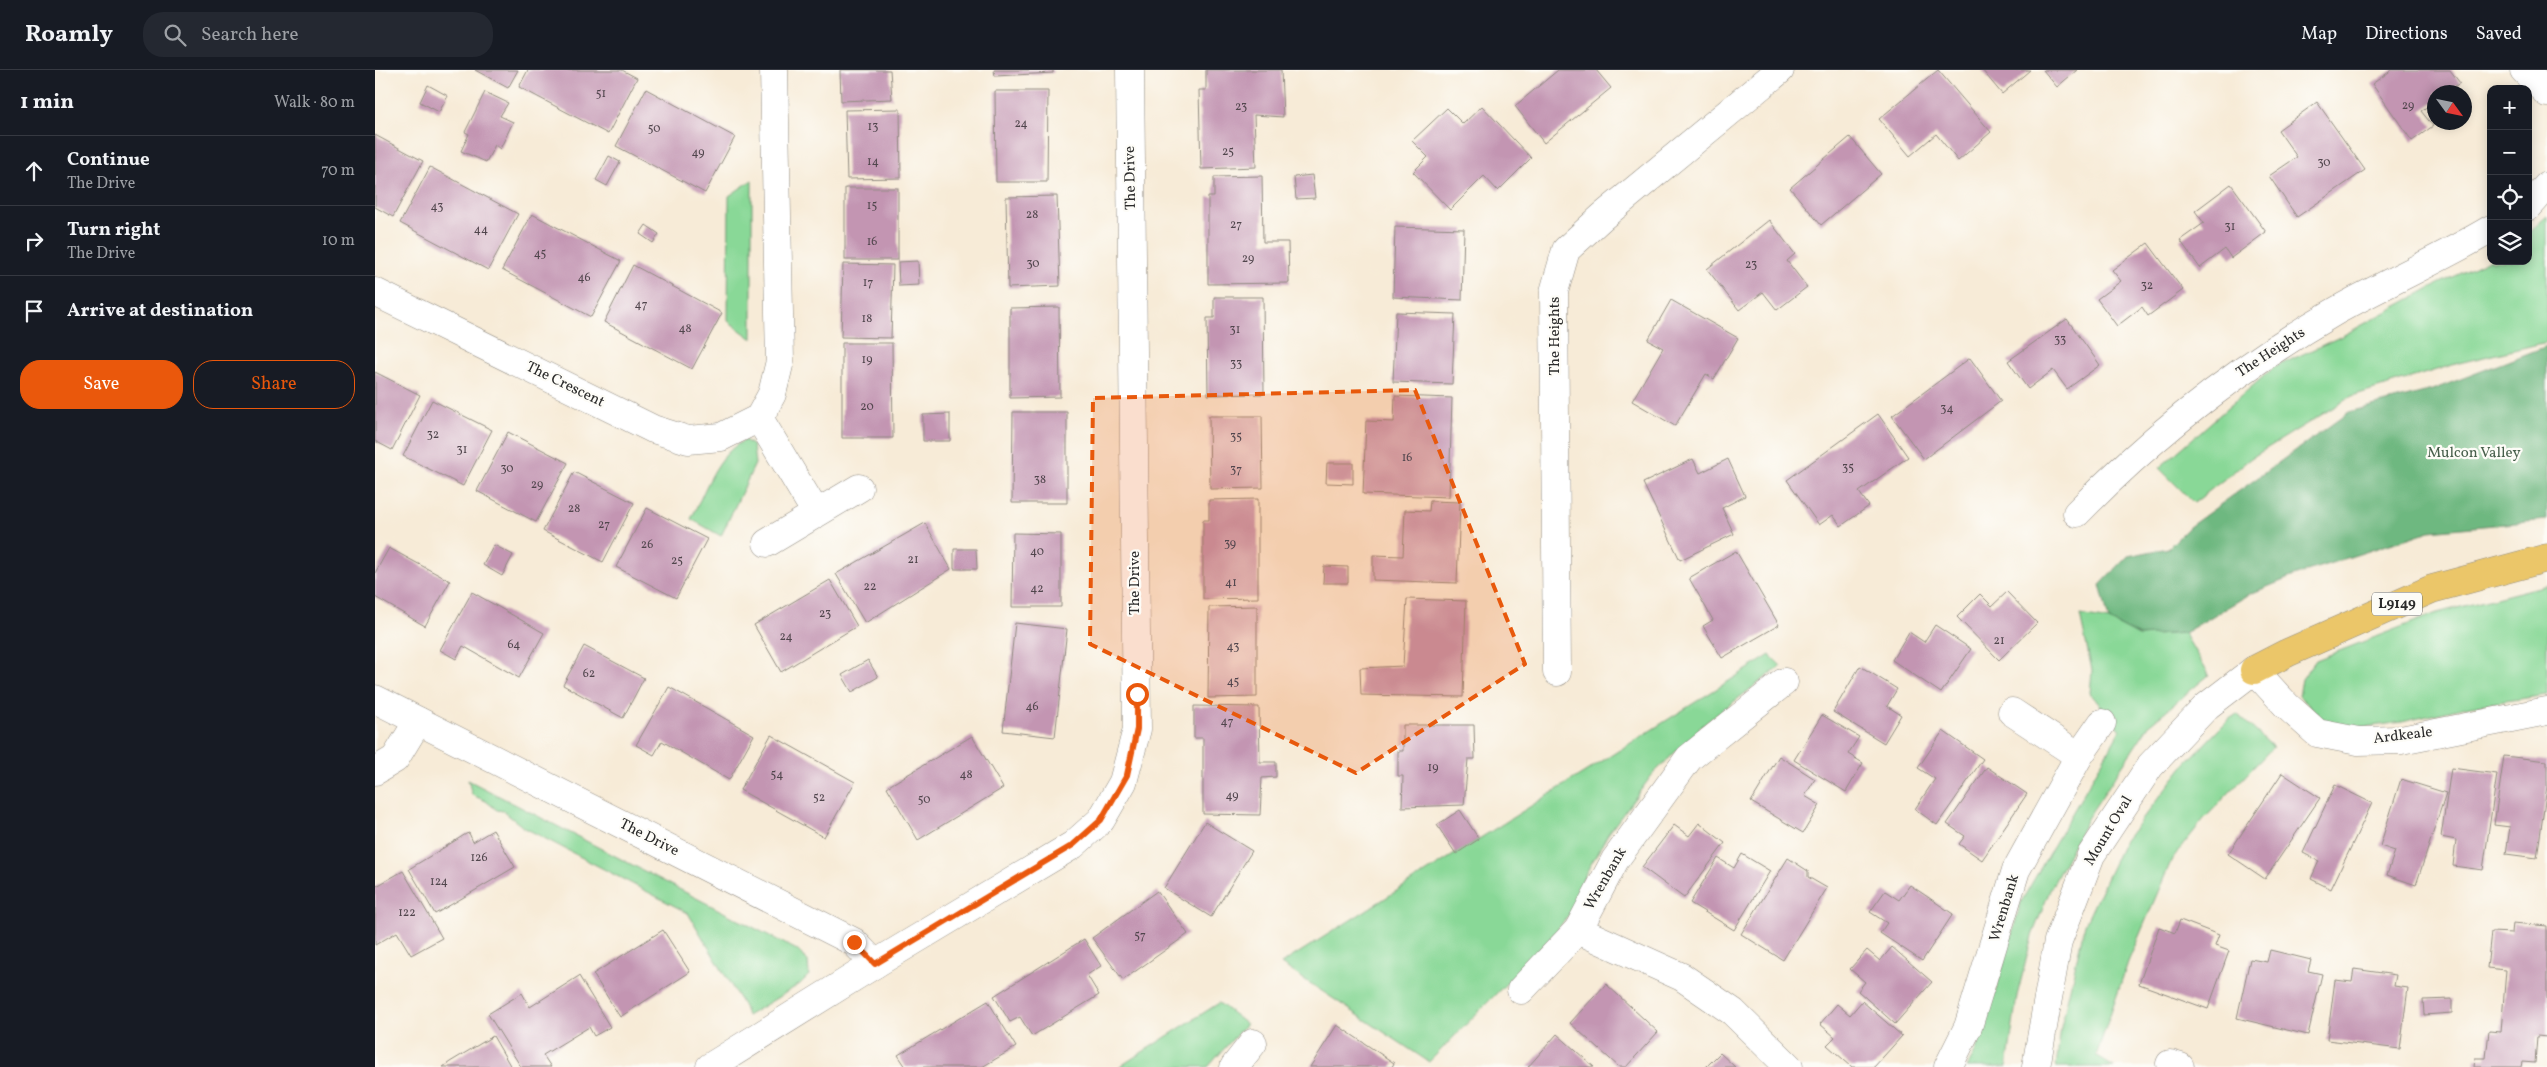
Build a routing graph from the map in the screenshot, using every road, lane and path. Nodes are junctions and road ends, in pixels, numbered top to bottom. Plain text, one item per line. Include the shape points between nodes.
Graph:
1 (774, 70) edge
2 (1130, 70) edge
3 (1780, 70) edge
4 (2524, 70) edge
5 (2547, 93) edge
6 (2547, 186) edge
7 (2532, 203) edge
8 (2487, 231) edge
9 (375, 292) edge
10 (759, 418) junction
11 (859, 488) dead end
12 (816, 512) junction
13 (2077, 514) dead end
14 (767, 543) dead end
15 (2547, 558) edge
16 (2255, 670) junction
17 (1557, 672) dead end
18 (1784, 682) dead end
19 (375, 699) edge
20 (2547, 711) edge
21 (2012, 712) dead end
22 (418, 721) junction
23 (2102, 723) dead end
24 (2079, 756) junction
25 (375, 771) edge
26 (1578, 930) junction
27 (875, 964) junction
28 (1521, 990) dead end
29 (1253, 1043) dead end
30 (710, 1067) edge
31 (1234, 1067) edge
32 (1789, 1067) edge
33 (1948, 1067) edge
34 (2036, 1067) edge

1 - 10 street via 780,361 772,394
2 - 27 street, The Drive via 1137,729 1127,775 1101,820 1073,845
3 - 17 street, The Heights via 1566,250 1554,292
4 - 5 street
6 - 7 street
8 - 13 street, The Heights via 2337,311 2223,384 2108,481
9 - 10 street, The Crescent via 653,430 688,440 721,437
10 - 12 street
11 - 12 street
12 - 14 street
15 - 16 highway, L9149 via 2433,589
16 - 20 street, Ardkeale via 2317,733 2358,741 2401,740
16 - 34 street, Mount Oval / L9149 via 2207,706 2150,766 2091,855 2058,941
18 - 26 street, Wrenbank via 1689,758 1615,860
19 - 22 street, The Drive
21 - 24 street
22 - 25 street via 395,759
22 - 27 street, The Drive via 854,942
23 - 24 street, Wrenbank
24 - 33 street, Wrenbank via 2016,870 1968,1027
26 - 28 street, Wrenbank
26 - 32 street, Wrenbank via 1682,977 1733,1012
27 - 30 street, The Drive
29 - 31 street

